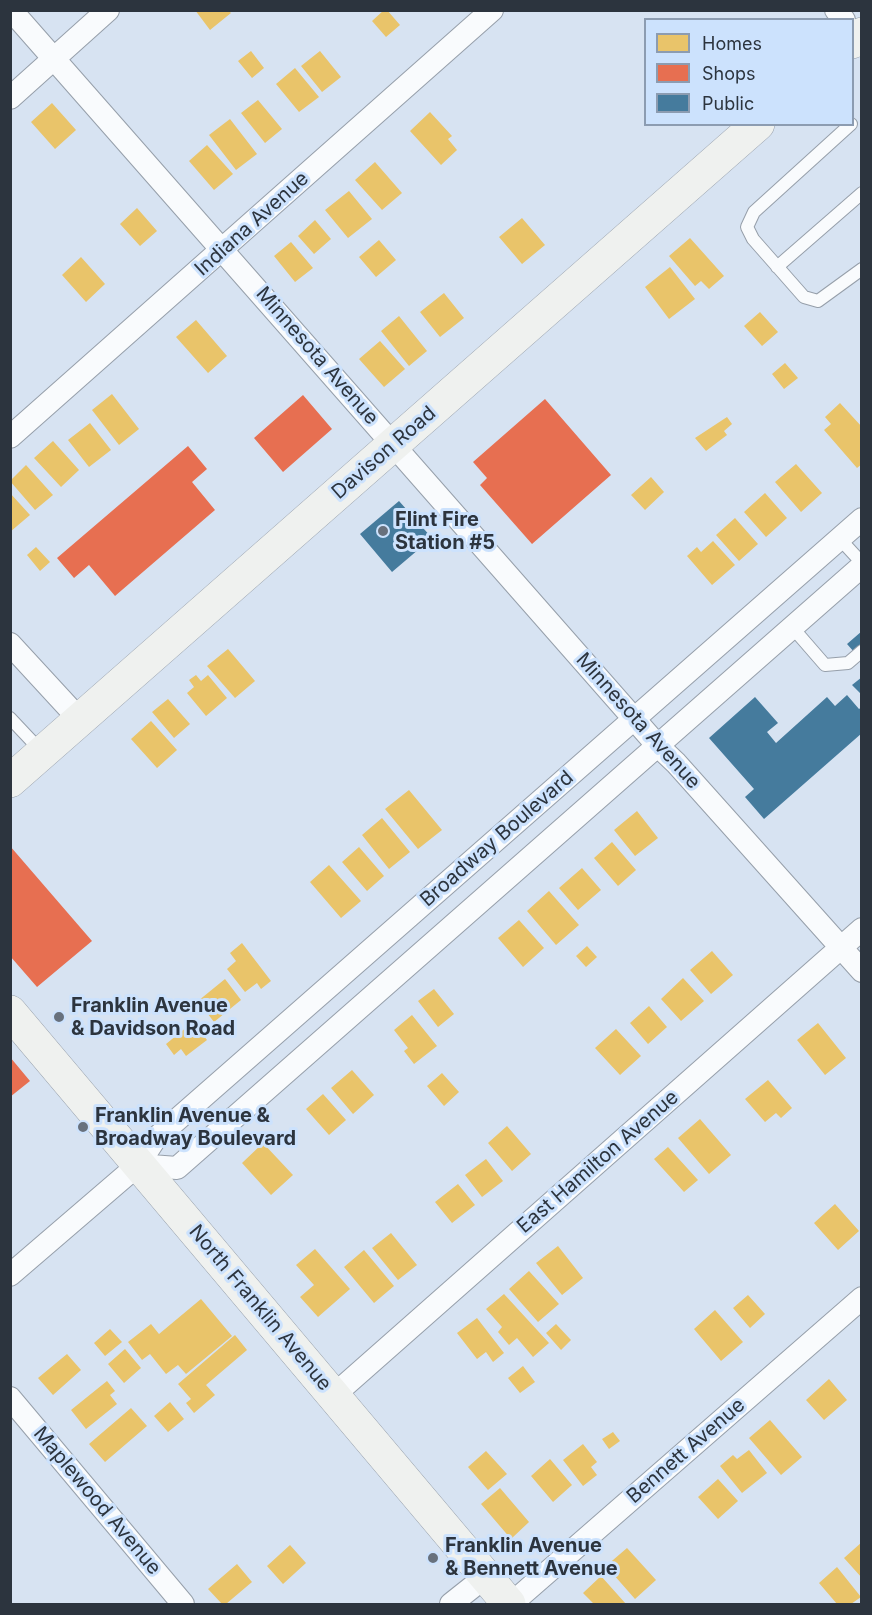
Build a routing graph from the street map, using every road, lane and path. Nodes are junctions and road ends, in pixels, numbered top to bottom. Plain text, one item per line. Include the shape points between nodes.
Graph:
1 (11, 10) edge
2 (108, 10) edge
3 (492, 10) edge
4 (54, 59) junction
5 (10, 98) edge
6 (756, 126) edge
7 (850, 126) edge
8 (861, 193) edge
9 (224, 249) junction
10 (777, 267) junction
11 (861, 269) edge
12 (10, 437) edge
13 (394, 445) junction
14 (861, 519) edge
15 (839, 538) junction
16 (861, 565) edge
17 (792, 627) junction
18 (10, 644) edge
19 (861, 651) edge
20 (10, 718) edge
21 (634, 718) junction
22 (80, 720) junction
23 (657, 745) junction
24 (43, 753) junction
25 (10, 781) edge
26 (861, 929) edge
27 (840, 947) junction
28 (861, 971) edge
29 (10, 1012) edge
30 (138, 1165) junction
31 (10, 1275) edge
32 (861, 1298) edge
33 (334, 1395) junction
34 (10, 1398) edge
35 (484, 1577) junction
36 (183, 1605) edge
37 (452, 1605) edge
38 (510, 1605) edge

1 - 4 street, Minnesota Avenue
2 - 4 street
3 - 9 street, Indiana Avenue
4 - 5 street
4 - 9 street, Minnesota Avenue
6 - 13 main road, Davison Road
7 - 10 lane via 754,212 747,227
8 - 10 lane
9 - 12 street, Indiana Avenue
9 - 13 street, Minnesota Avenue
10 - 11 lane via 804,297 818,301
13 - 21 street, Minnesota Avenue
13 - 22 main road, Davison Road
14 - 15 street, Broadway Boulevard
15 - 16 lane
15 - 21 street, Broadway Boulevard
16 - 17 street, Broadway Boulevard
17 - 19 lane via 825,665 848,663
17 - 23 street, Broadway Boulevard
18 - 22 street
20 - 24 lane
21 - 23 street, Minnesota Avenue
21 - 30 street, Broadway Boulevard via 156,1139
22 - 24 main road, Davison Road
23 - 27 street, Minnesota Avenue
23 - 30 street, Broadway Boulevard via 177,1167
24 - 25 main road, Davison Road
26 - 27 street, East Hamilton Avenue
27 - 28 street, Minnesota Avenue
27 - 33 street, East Hamilton Avenue
29 - 30 main road, North Franklin Avenue
30 - 31 street, Broadway Boulevard
30 - 33 main road, North Franklin Avenue
32 - 38 street, Bennett Avenue
33 - 35 main road, North Franklin Avenue
34 - 36 street, Maplewood Avenue
35 - 37 street
35 - 38 main road, North Franklin Avenue

